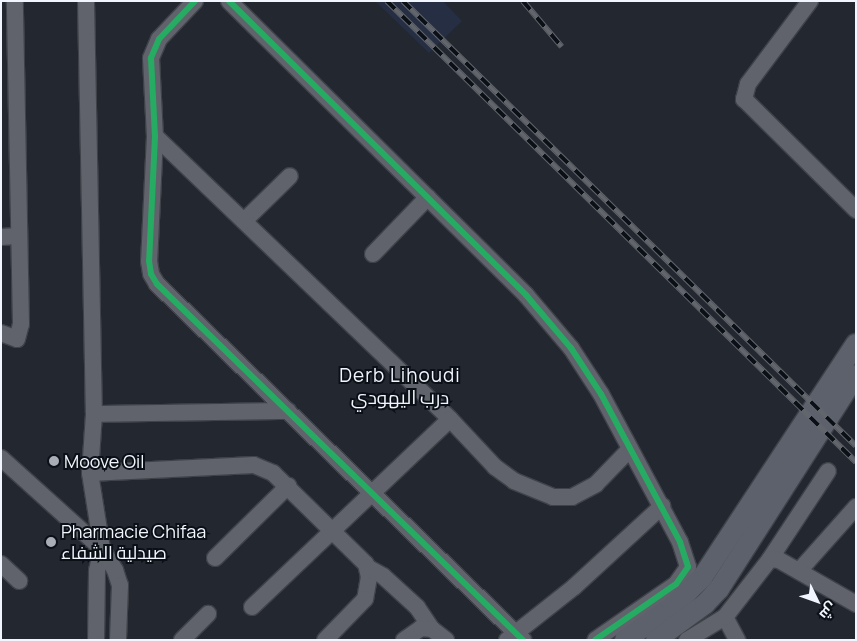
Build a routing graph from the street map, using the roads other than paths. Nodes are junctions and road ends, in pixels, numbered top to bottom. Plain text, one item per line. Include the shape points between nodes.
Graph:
1 (15, 1) edge
2 (86, 1) edge
3 (195, 1) edge
4 (229, 1) edge
5 (810, 1) edge
6 (8, 36) edge
7 (154, 136) junction
8 (290, 176) dead end
9 (428, 198) junction
10 (856, 210) edge
11 (244, 221) junction
12 (18, 236) junction
13 (1, 237) edge
14 (373, 254) dead end
15 (1, 333) edge
16 (856, 344) edge
17 (856, 375) edge
18 (288, 411) junction
19 (94, 414) junction
20 (450, 418) junction
21 (630, 449) junction
22 (1, 458) edge
23 (828, 471) dead end
24 (90, 473) junction
25 (288, 486) junction
26 (372, 494) junction
27 (662, 506) junction
28 (856, 507) edge
29 (334, 532) junction
30 (102, 549) junction
31 (215, 558) dead end
32 (770, 559) junction
33 (1, 564) edge
34 (367, 567) junction
35 (799, 572) junction
36 (20, 581) dead end
37 (856, 604) edge
38 (252, 607) dead end
39 (208, 614) dead end
40 (725, 617) junction
41 (432, 629) junction
42 (515, 637) edge
43 (119, 639) edge
44 (96, 640) edge
45 (182, 640) edge
46 (325, 640) edge
47 (404, 640) edge
48 (446, 640) edge
49 (595, 640) edge
50 (625, 640) edge
51 (656, 640) edge
52 (687, 640) edge
53 (737, 640) edge

1 - 6 street
2 - 19 street
3 - 7 street via 153,48
4 - 9 street
5 - 10 street via 748,84 744,99
6 - 12 street
7 - 11 street
7 - 18 street via 148,262 151,274 156,284
8 - 11 street
9 - 14 street
9 - 21 street via 551,322 601,394
11 - 20 street
12 - 13 street
12 - 15 street via 21,334 13,340
16 - 50 main road via 702,578 672,607
17 - 51 main road via 719,590
18 - 19 street
18 - 26 street
19 - 24 street
20 - 21 street via 495,467 514,481 553,497 572,497 584,492
20 - 26 street
21 - 27 street
22 - 30 street
23 - 32 street
24 - 25 street via 254,465 273,473
24 - 30 street
25 - 29 street
25 - 31 street
26 - 29 street
26 - 42 street
27 - 42 street
27 - 49 street via 686,552 686,573
28 - 35 street
29 - 34 street
29 - 38 street
30 - 43 street via 120,585
30 - 44 street via 97,571
32 - 35 street
32 - 40 street
33 - 36 street
34 - 41 street via 383,576 417,607
34 - 46 street via 369,588 365,599
35 - 37 street
39 - 45 street
40 - 52 street
40 - 53 street
41 - 47 street via 421,628
41 - 48 street

